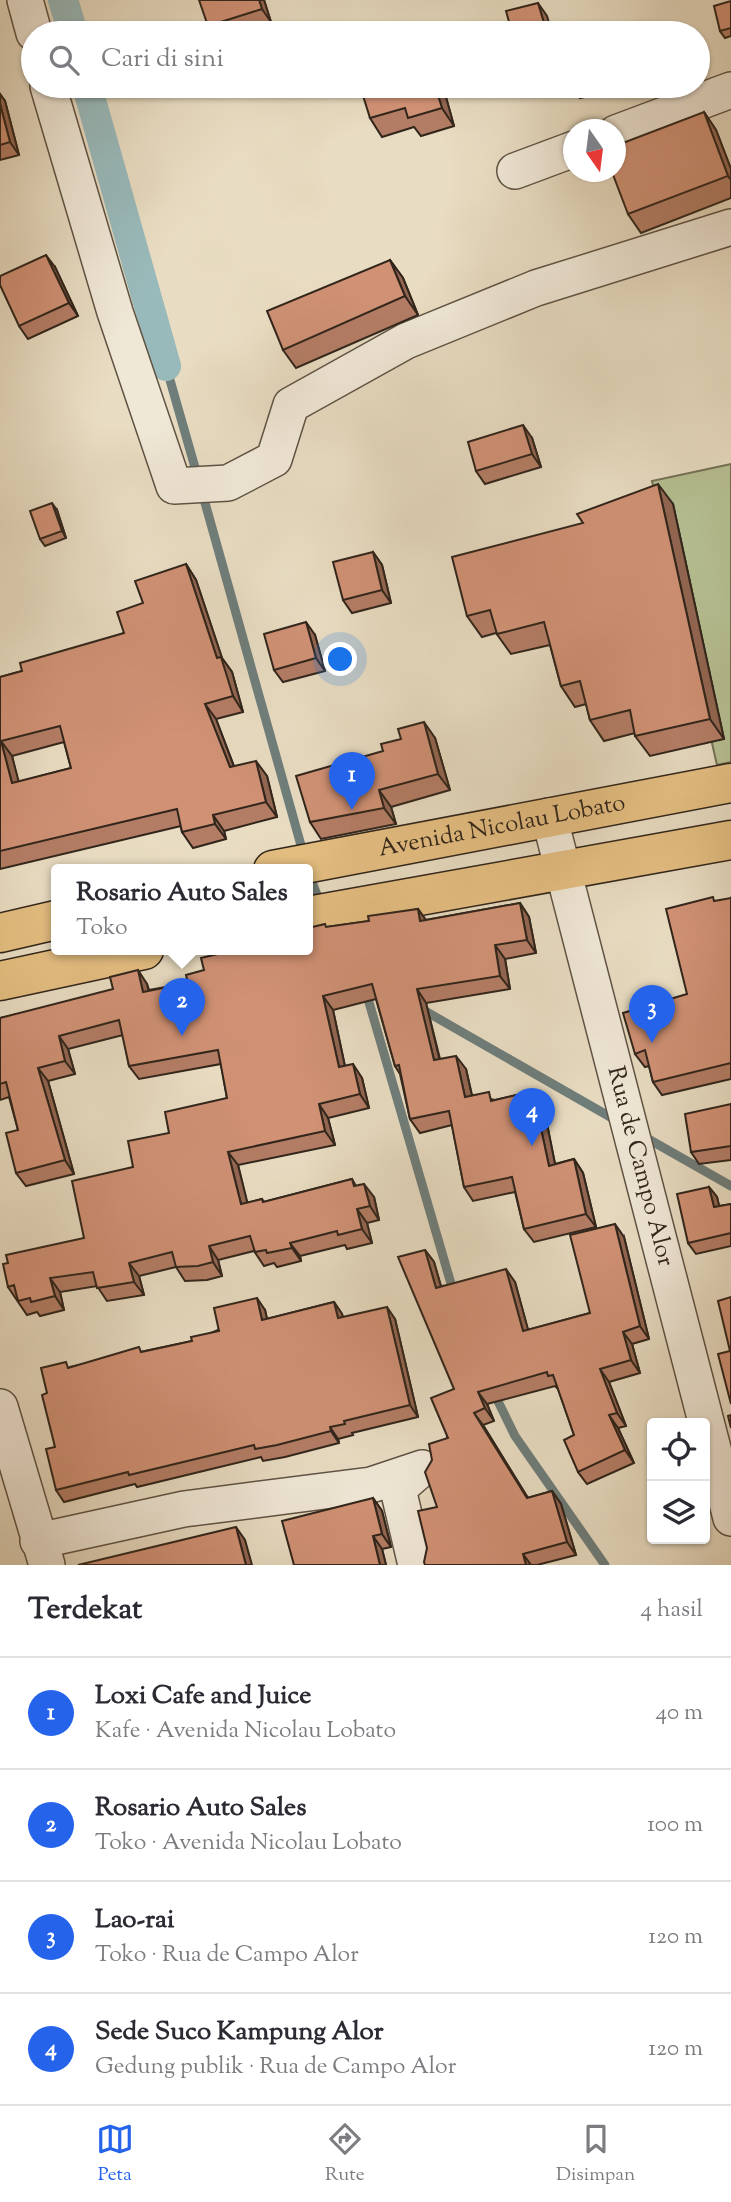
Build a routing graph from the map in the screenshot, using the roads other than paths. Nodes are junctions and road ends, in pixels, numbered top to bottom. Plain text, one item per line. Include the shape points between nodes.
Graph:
1 (25, 0) edge
2 (31, 21) edge
3 (731, 90) edge
4 (52, 98) edge
5 (709, 98) edge
6 (710, 98) edge
7 (626, 129) edge
8 (563, 153) edge
9 (515, 171) dead end
10 (731, 227) edge
11 (731, 783) edge
12 (549, 816) junction
13 (731, 840) edge
14 (305, 864) edge
15 (563, 872) junction
16 (313, 915) edge
17 (51, 921) edge
18 (0, 933) edge
19 (121, 955) edge
20 (0, 981) edge
21 (0, 1407) edge
22 (6, 1452) edge
23 (731, 1518) edge
24 (43, 1553) edge
25 (416, 1565) edge

1 - 2 street
3 - 6 street
4 - 10 street via 111,300 174,486 228,484 274,459 291,405 406,341 536,288
5 - 7 street
8 - 9 street
11 - 12 main road, Avenida Nicolau Lobato
12 - 14 main road, Avenida Nicolau Lobato
12 - 15 street, Rua de Campo Alor
13 - 15 main road
15 - 16 main road
15 - 23 street, Rua de Campo Alor
17 - 18 main road
19 - 20 main road
21 - 22 street
22 - 24 street
24 - 25 street via 184,1509 371,1485 422,1468 398,1489

